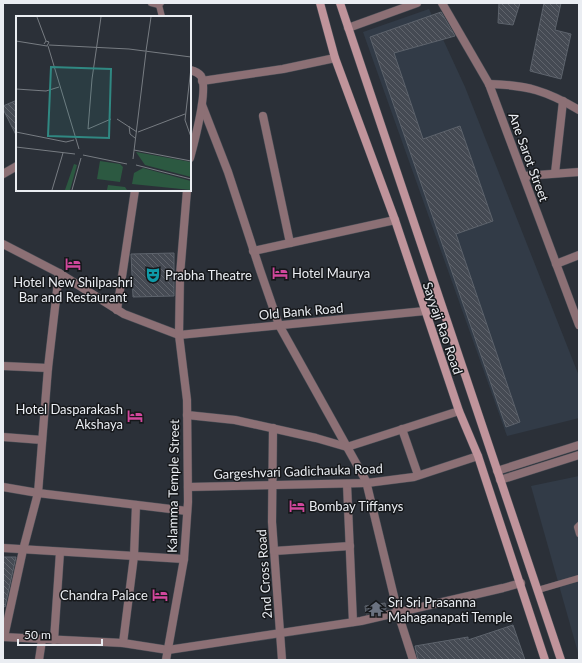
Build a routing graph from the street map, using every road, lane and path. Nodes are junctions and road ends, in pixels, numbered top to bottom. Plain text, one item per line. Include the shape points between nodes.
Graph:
1 (150, 3) edge
2 (320, 3) edge
3 (340, 3) edge
4 (417, 3) edge
5 (442, 3) edge
6 (160, 4) edge
7 (162, 16) edge
8 (348, 28) junction
9 (335, 58) junction
10 (191, 70) edge
11 (202, 81) junction
12 (489, 84) junction
13 (563, 101) junction
14 (202, 104) junction
15 (579, 110) edge
16 (263, 116) dead end
17 (191, 154) edge
18 (16, 167) edge
19 (579, 172) edge
20 (555, 173) junction
21 (3, 174) edge
22 (524, 176) junction
23 (135, 191) edge
24 (187, 191) edge
25 (395, 220) junction
26 (290, 243) junction
27 (3, 244) edge
28 (253, 251) junction
29 (579, 255) edge
30 (556, 264) junction
31 (59, 273) junction
32 (117, 310) junction
33 (425, 311) junction
34 (280, 325) junction
35 (579, 325) edge
36 (180, 335) junction
37 (3, 366) edge
38 (48, 368) junction
39 (459, 411) junction
40 (187, 414) junction
41 (273, 428) junction
42 (402, 429) junction
43 (3, 437) edge
44 (42, 440) junction
45 (579, 445) edge
46 (347, 447) junction
47 (579, 455) edge
48 (478, 456) junction
49 (497, 471) junction
50 (418, 475) junction
51 (500, 480) junction
52 (367, 483) junction
53 (347, 484) junction
54 (273, 485) junction
55 (3, 487) edge
56 (188, 487) junction
57 (38, 493) junction
58 (136, 505) junction
59 (186, 511) junction
60 (579, 525) edge
61 (579, 534) edge
62 (350, 546) junction
63 (3, 548) edge
64 (23, 550) junction
65 (274, 551) junction
66 (60, 552) junction
67 (134, 556) junction
68 (184, 559) junction
69 (579, 578) edge
70 (521, 583) junction
71 (538, 590) junction
72 (398, 614) junction
73 (353, 622) junction
74 (280, 634) junction
75 (4, 637) edge
76 (42, 640) junction
77 (54, 640) junction
78 (123, 643) junction
79 (168, 650) junction
80 (39, 660) edge
81 (166, 660) edge
82 (282, 660) edge
83 (413, 660) edge
84 (546, 660) edge
85 (561, 660) edge

1 - 6 lane
2 - 9 main road, Sayyaji Rao Road
3 - 8 main road, Sayyaji Rao Road
4 - 8 street
5 - 12 street, Ane Sarot Street
6 - 7 lane
8 - 49 main road, Sayyaji Rao Road
9 - 11 street
9 - 25 main road, Sayyaji Rao Road
10 - 11 street via 201,76
11 - 14 street
12 - 13 street via 514,85 541,91
12 - 22 street, Ane Sarot Street
13 - 15 street
13 - 20 street
14 - 17 street
14 - 28 street via 228,172
16 - 26 street
18 - 21 street
19 - 20 street
20 - 22 street
22 - 30 street, Ane Sarot Street
23 - 32 street
24 - 36 street, Kalamma Temple Street via 180,275
25 - 26 street
25 - 33 main road, Sayyaji Rao Road
26 - 28 street
27 - 31 street
28 - 34 street
29 - 30 street
30 - 35 street, Ane Sarot Street
31 - 32 street
31 - 38 street
32 - 36 street
33 - 34 street, Old Bank Road
33 - 39 main road, Sayyaji Rao Road
34 - 36 street, Old Bank Road
34 - 46 street
36 - 40 street, Kalamma Temple Street
37 - 38 street
38 - 44 street
39 - 42 street
39 - 48 main road, Sayyaji Rao Road
40 - 41 street
40 - 56 street, Kalamma Temple Street
41 - 46 street
41 - 54 street, 2nd Cross Road
42 - 46 street
42 - 50 street
43 - 44 street
44 - 57 street
45 - 49 street
46 - 52 street
47 - 51 street
48 - 50 street, Gargeshvari Gadichauka Road
48 - 70 main road, Sayyaji Rao Road
49 - 51 main road, Sayyaji Rao Road
50 - 52 street, Gargeshvari Gadichauka Road
51 - 71 main road, Sayyaji Rao Road
52 - 53 street, Gargeshvari Gadichauka Road
52 - 72 street
53 - 54 street, Gargeshvari Gadichauka Road
53 - 62 street
54 - 56 street, Gargeshvari Gadichauka Road
54 - 65 street, 2nd Cross Road
55 - 57 street
56 - 59 street, Kalamma Temple Street
57 - 58 street
57 - 64 street
58 - 59 street
58 - 67 street
59 - 68 street, Kalamma Temple Street
60 - 61 lane
62 - 65 street
62 - 73 street
63 - 64 street
64 - 66 street
64 - 75 street
65 - 74 street, 2nd Cross Road
66 - 67 street
66 - 77 street
67 - 68 street
67 - 78 street
68 - 79 street, Kalamma Temple Street
69 - 71 lane
70 - 72 street
70 - 84 main road, Sayyaji Rao Road
71 - 85 main road, Sayyaji Rao Road
72 - 73 street
72 - 83 street
73 - 74 street
74 - 79 street
74 - 82 street, 2nd Cross Road
75 - 76 street
76 - 77 street
76 - 80 street
77 - 78 street
78 - 79 street
79 - 81 street, Kalamma Temple Street

